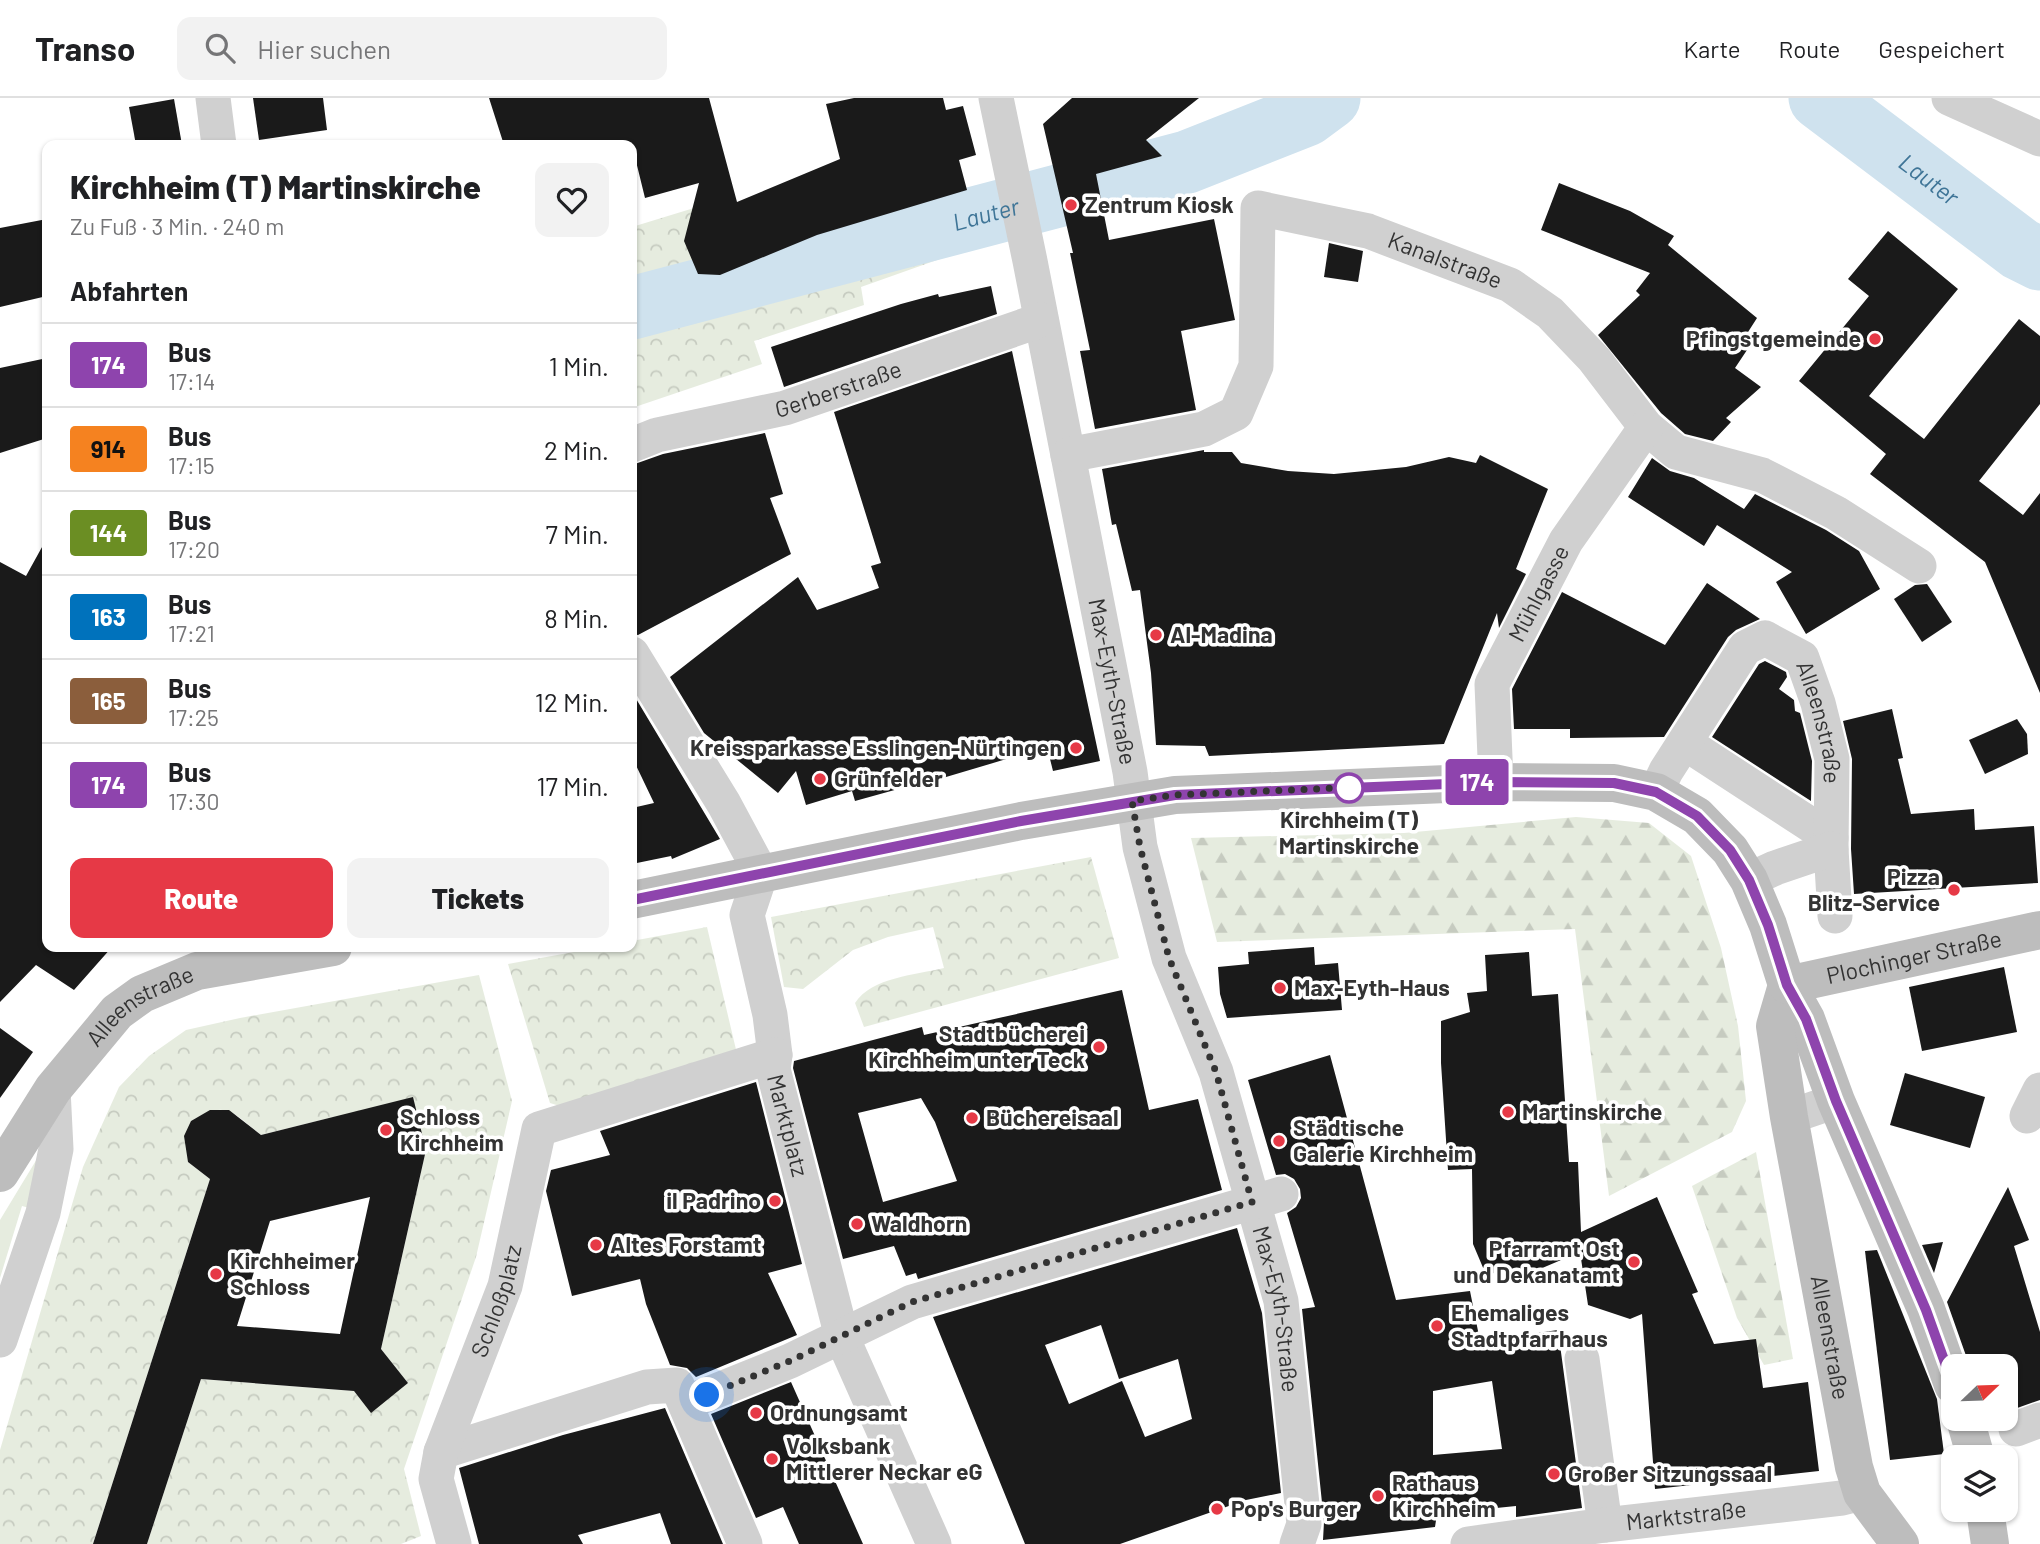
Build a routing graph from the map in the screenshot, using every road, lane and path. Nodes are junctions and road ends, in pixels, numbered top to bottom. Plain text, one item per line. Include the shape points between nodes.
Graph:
1 (213, 98) edge
2 (996, 98) edge
3 (1949, 98) edge
4 (2040, 139) edge
5 (218, 140) edge
6 (1041, 320) junction
7 (1646, 427) junction
8 (637, 443) edge
9 (1068, 455) junction
10 (1919, 566) dead end
11 (637, 662) edge
12 (1685, 743) junction
13 (1496, 782) junction
14 (1656, 792) junction
15 (1132, 801) junction
16 (1831, 844) junction
17 (761, 873) junction
18 (1749, 880) junction
19 (637, 899) edge
20 (1835, 916) dead end
21 (2040, 930) edge
22 (296, 952) edge
23 (1787, 985) junction
24 (775, 1055) junction
25 (53, 1089) junction
26 (1836, 1101) junction
27 (1789, 1117) junction
28 (0, 1173) edge
29 (1267, 1198) junction
30 (842, 1336) junction
31 (0, 1340) edge
32 (1942, 1354) edge
33 (1582, 1359) dead end
34 (686, 1403) junction
35 (441, 1452) junction
36 (1862, 1493) junction
37 (1987, 1522) edge
38 (1605, 1525) junction
39 (1677, 1531) edge
40 (454, 1544) edge
41 (745, 1544) edge
42 (934, 1544) edge
43 (1297, 1544) edge
44 (1468, 1544) edge
45 (1900, 1544) edge
46 (1990, 1544) edge

1 - 5 street
2 - 6 street, Max-Eyth-Straße
3 - 4 street
6 - 8 street, Gerberstraße via 785,408
6 - 9 street, Max-Eyth-Straße
7 - 9 street, Kanalstraße via 1594,359 1550,313 1510,285 1368,231 1258,208 1256,366 1236,413 1204,429
7 - 10 street, Kanalstraße via 1676,452 1762,475 1836,513
7 - 13 street, Mühlgasse via 1566,541 1492,684
9 - 15 street, Max-Eyth-Straße
11 - 17 street
12 - 14 street, Alleenstraße
12 - 16 street, Alleenstraße
12 - 16 street, Alleenstraße via 1745,648 1765,638 1802,658 1832,759
13 - 14 street via 1614,783
13 - 15 street via 1175,795
14 - 18 street via 1697,816 1730,850
15 - 17 street
15 - 29 street, Max-Eyth-Straße via 1169,958
16 - 18 street
16 - 20 street, Alleenstraße
17 - 19 street
17 - 24 street, Marktplatz via 747,915 771,1015
18 - 23 street
21 - 23 street, Plochinger Straße
22 - 25 street, Alleenstraße via 197,971 142,994 117,1012
23 - 26 street via 1806,1019
23 - 27 street, Alleenstraße via 1775,1026
24 - 30 street, Marktplatz via 773,1069
24 - 35 street, Schloßplatz via 539,1129 505,1286
25 - 28 street, Alleenstraße
25 - 31 street via 56,1149 46,1200
26 - 27 street
26 - 32 street
27 - 36 street, Alleenstraße
29 - 30 street via 912,1302
29 - 43 street, Max-Eyth-Straße via 1304,1524
30 - 34 street
30 - 42 street, Marktplatz
33 - 38 street
34 - 35 street via 677,1385 647,1387
34 - 41 street
35 - 40 street via 436,1479
36 - 39 street, Marktstraße
36 - 45 street, Alleenstraße
37 - 46 street
38 - 39 street, Marktstraße
38 - 44 street, Marktstraße

